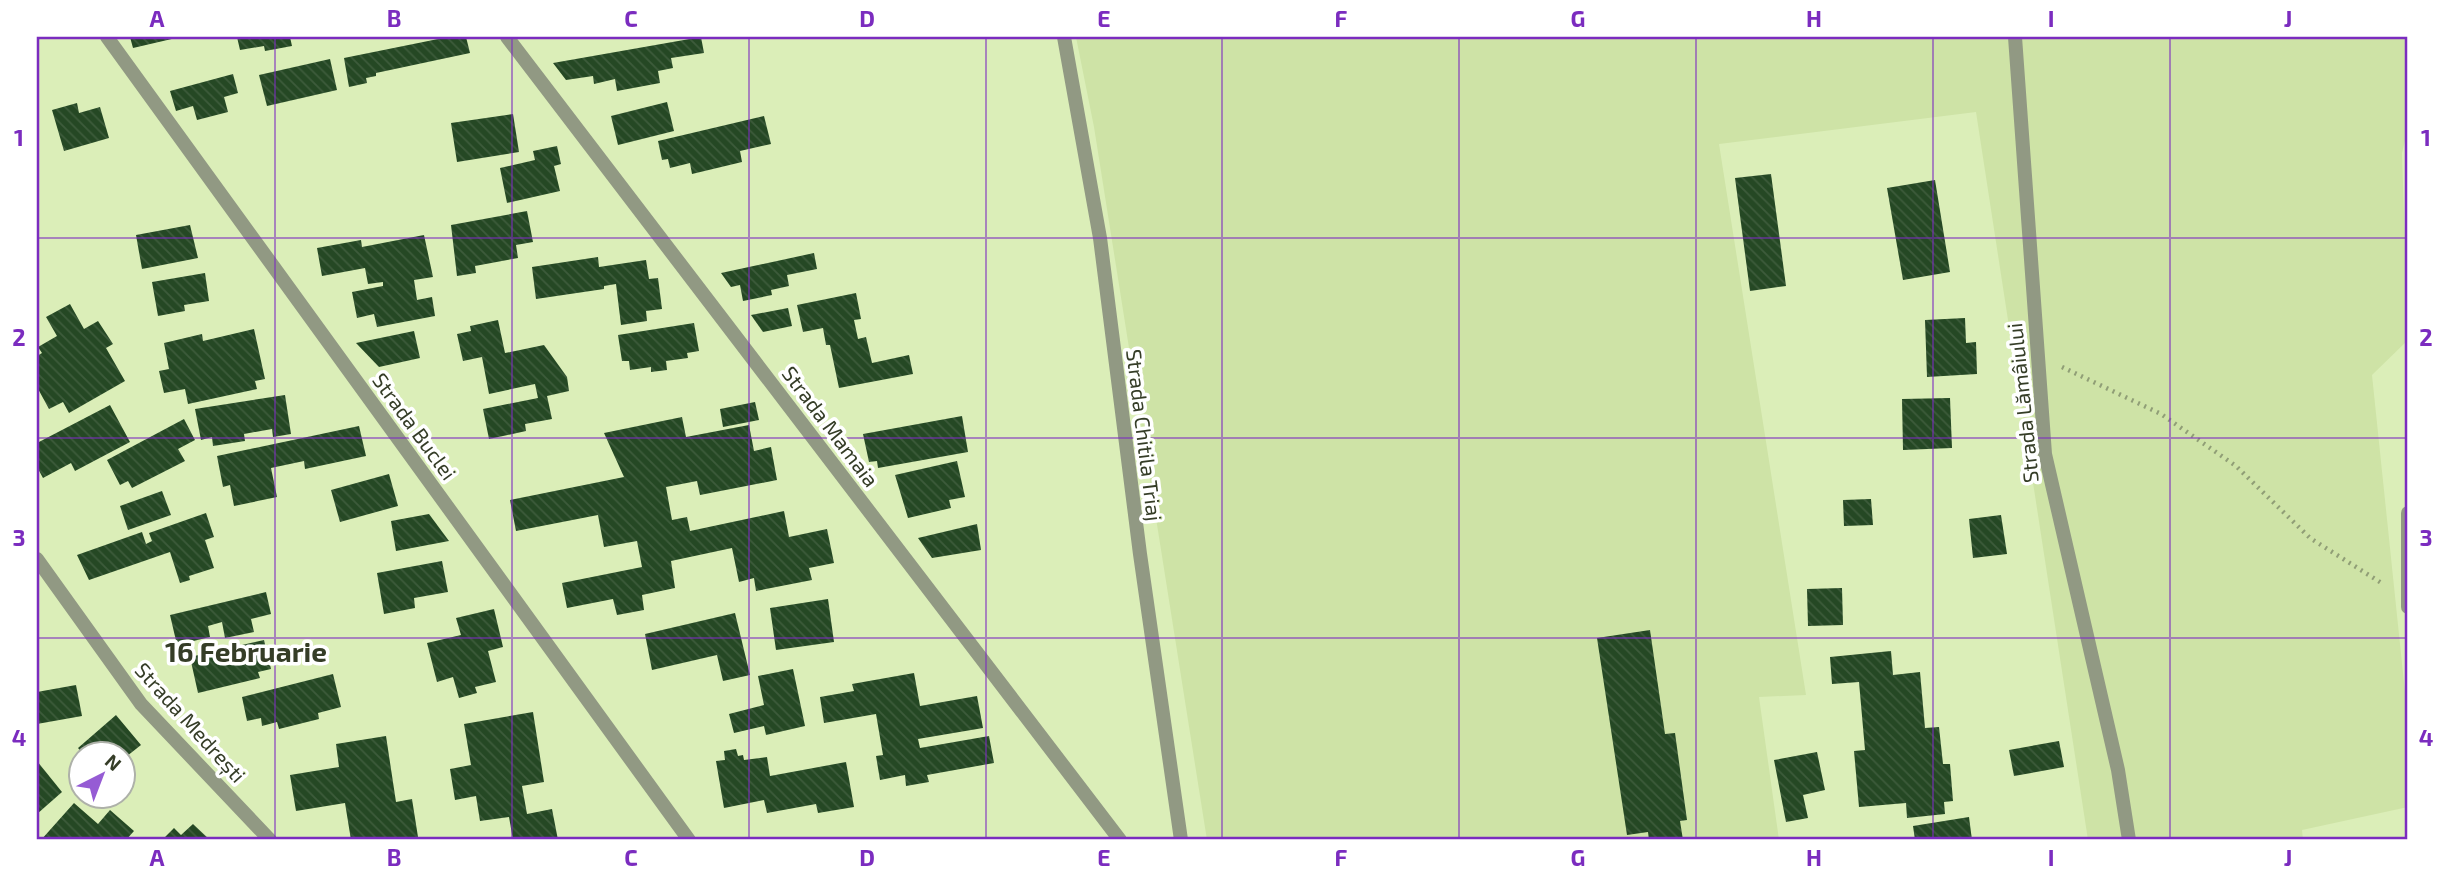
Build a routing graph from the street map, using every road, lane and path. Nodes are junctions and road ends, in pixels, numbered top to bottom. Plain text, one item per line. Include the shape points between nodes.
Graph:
1 (107, 37) edge
2 (508, 37) edge
3 (1064, 37) edge
4 (2015, 37) edge
5 (2037, 355) junction
6 (2408, 513) edge
7 (37, 559) edge
8 (2408, 604) edge
9 (270, 840) edge
10 (689, 840) edge
11 (1120, 840) edge
12 (1181, 840) edge
13 (2129, 840) edge

1 - 10 street, Strada Buclei
2 - 11 street, Strada Mamaia
3 - 12 street, Strada Chitila Triaj via 1100,238
4 - 5 street, Strada Lămâiului
5 - 8 path via 2161,414 2236,466 2311,537
5 - 13 street, Strada Lămâiului via 2045,454 2118,770
6 - 8 street
7 - 9 street, Strada Medrești via 141,704

